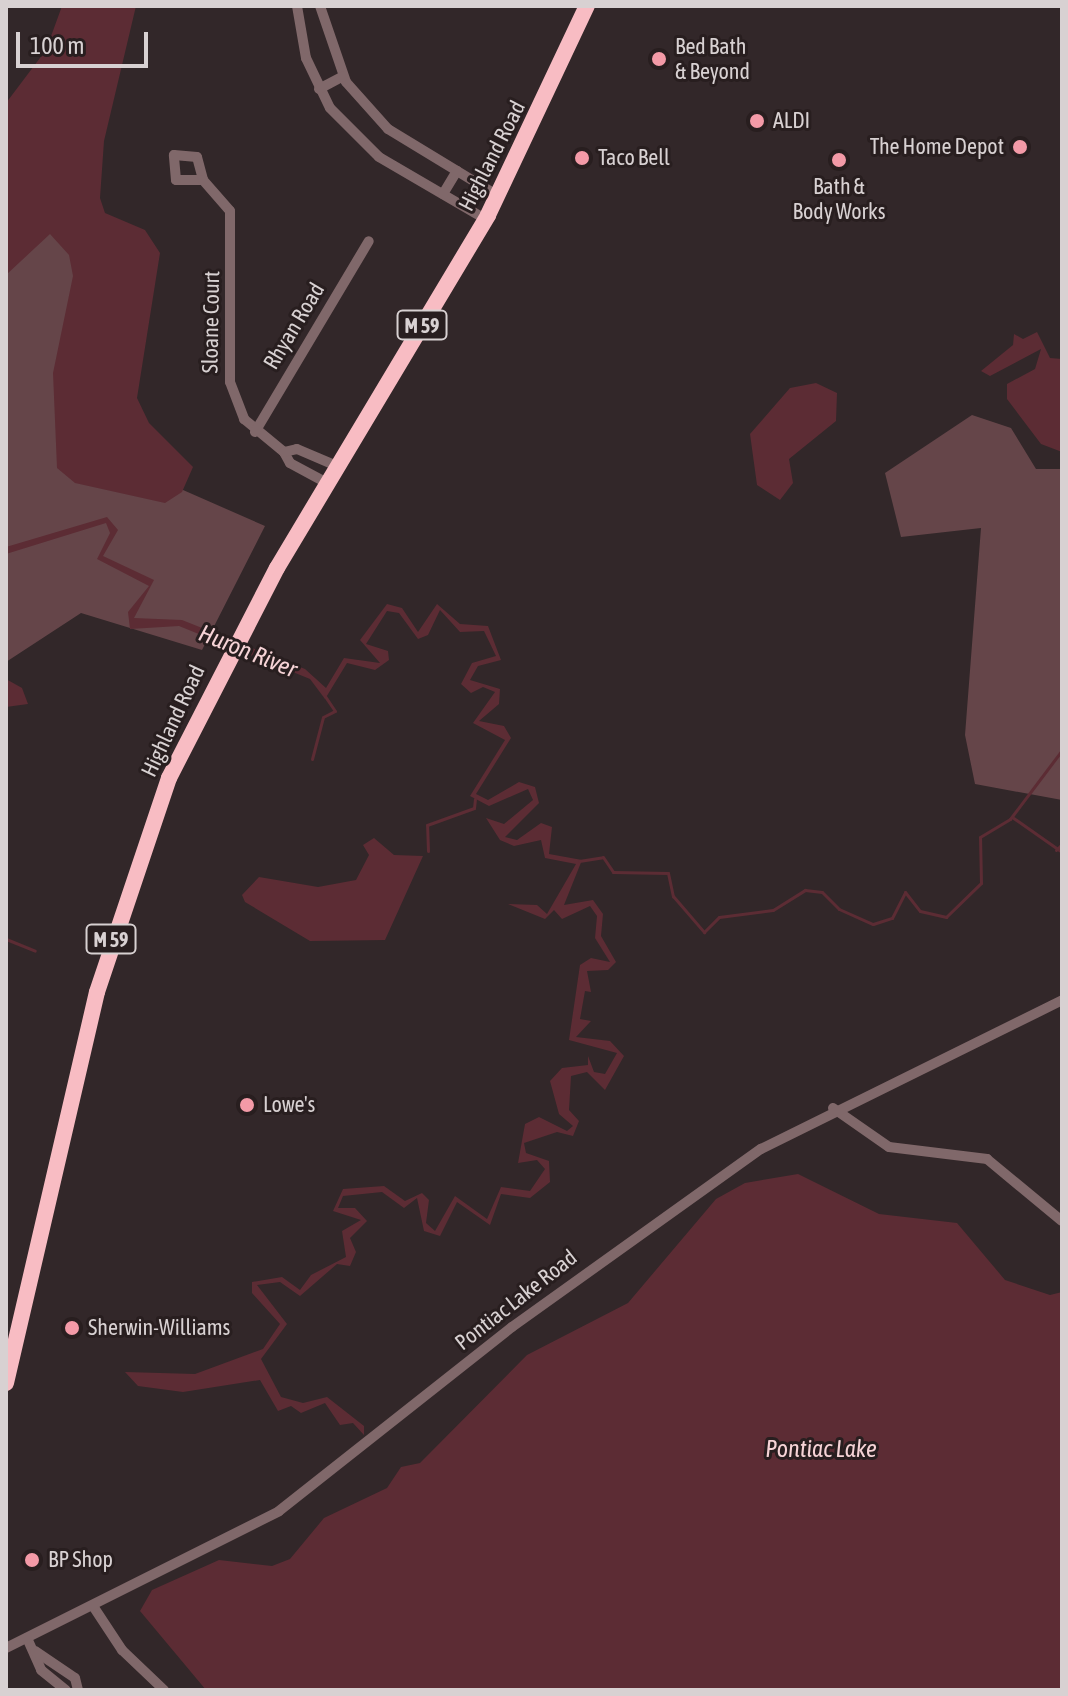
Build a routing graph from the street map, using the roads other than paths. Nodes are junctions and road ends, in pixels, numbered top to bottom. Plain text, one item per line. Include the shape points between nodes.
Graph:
1 (297, 6) edge
2 (320, 6) edge
3 (587, 6) edge
4 (343, 76) junction
5 (319, 89) junction
6 (457, 171) junction
7 (203, 180) dead end
8 (443, 194) junction
9 (498, 196) junction
10 (485, 219) junction
11 (369, 241) dead end
12 (255, 432) junction
13 (284, 452) junction
14 (337, 466) junction
15 (327, 483) junction
16 (1062, 1000) edge
17 (833, 1108) junction
18 (1062, 1221) edge
19 (6, 1383) edge
20 (93, 1606) junction
21 (27, 1638) junction
22 (6, 1648) edge
23 (35, 1651) junction
24 (66, 1690) edge
25 (78, 1690) edge
26 (164, 1690) edge

1 - 5 street
2 - 4 street
3 - 9 highway, Highland Road / M 59
4 - 5 street
4 - 6 street via 388,129
5 - 8 street via 379,157
6 - 8 street
6 - 9 street
7 - 12 street, Sloane Court via 231,220 230,382
8 - 10 street
9 - 10 highway, Highland Road / M 59
10 - 14 highway, Highland Road / M 59
11 - 12 street, Rhyan Road
12 - 13 street, Sloane Court
13 - 14 street, Sloane Court via 297,449
13 - 15 street, Sloane Court via 290,463
14 - 15 highway, Highland Road / M 59
15 - 19 highway, Highland Road / M 59 via 216,679 164,790 113,933
16 - 17 street, Pontiac Lake Road
17 - 18 street via 847,1124 889,1147 987,1159
17 - 20 street, Pontiac Lake Road via 613,1252 279,1511
20 - 21 street, Pontiac Lake Road
20 - 26 street via 122,1650
21 - 22 street, Pontiac Lake Road
21 - 23 street
23 - 24 street via 41,1670
23 - 25 street via 75,1678

